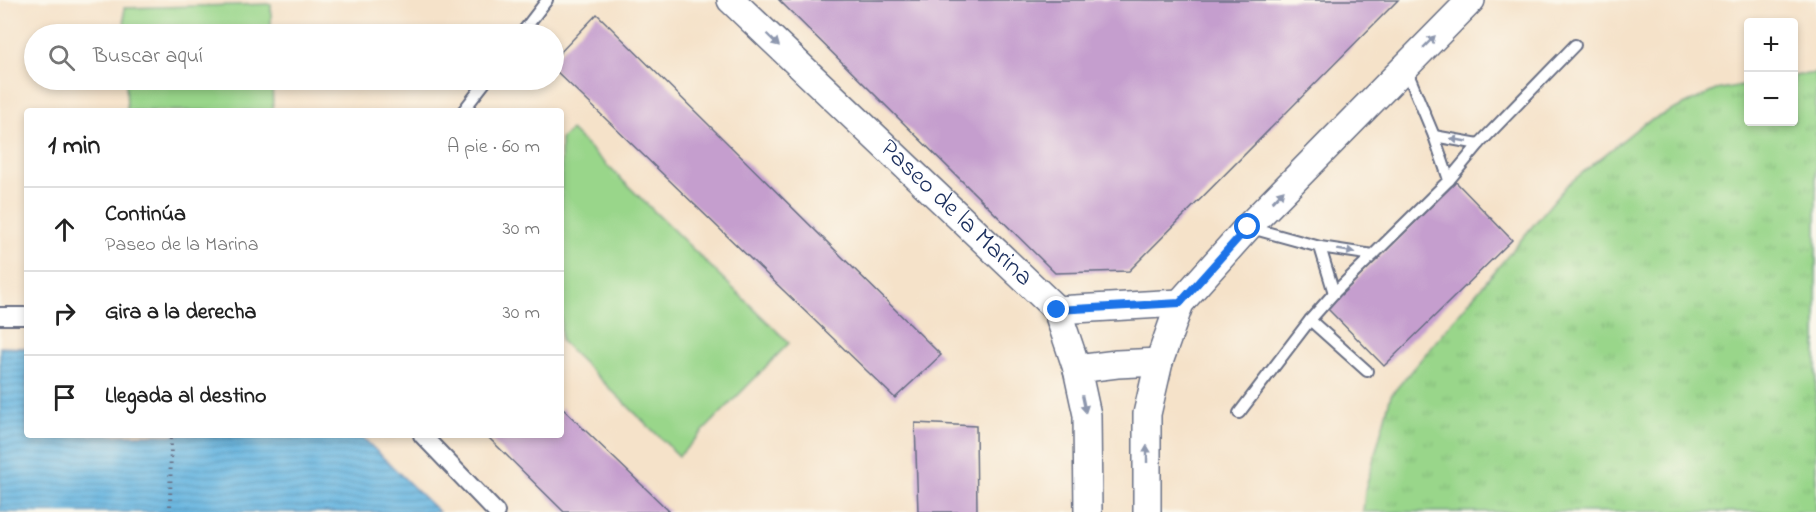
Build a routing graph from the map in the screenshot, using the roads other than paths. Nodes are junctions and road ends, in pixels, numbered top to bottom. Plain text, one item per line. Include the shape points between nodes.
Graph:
1 (547, 0) edge
2 (731, 0) edge
3 (1471, 0) edge
4 (529, 24) edge
5 (1575, 45) dead end
6 (1405, 66) junction
7 (479, 90) edge
8 (465, 108) edge
9 (1434, 135) junction
10 (1479, 144) junction
11 (1449, 180) junction
12 (1248, 227) junction
13 (1320, 247) junction
14 (1373, 255) junction
15 (1334, 293) junction
16 (1180, 303) junction
17 (1057, 310) junction
18 (0, 316) edge
19 (24, 316) edge
20 (1310, 320) junction
21 (1159, 362) junction
22 (1077, 369) junction
23 (1367, 371) dead end
24 (1239, 413) dead end
25 (425, 438) edge
26 (496, 512) edge
27 (1088, 512) edge
28 (1147, 512) edge

1 - 4 lane
2 -> 17 street, Paseo de la Marina
6 -> 3 street
5 - 10 lane
6 - 9 lane
12 -> 6 street
7 - 8 lane
10 -> 9 lane
9 - 11 lane
10 - 11 lane
11 - 14 lane
12 - 13 lane
12 - 16 street
13 -> 14 lane
13 - 15 lane
14 - 15 lane
15 - 20 lane
16 - 17 street
16 - 21 street
17 - 22 street, Paseo de la Marina
18 - 19 street
20 - 23 lane
20 - 24 lane
21 - 22 street
28 -> 21 street via 1147,414
22 -> 27 street, Paseo de la Marina via 1086,415
25 - 26 street

